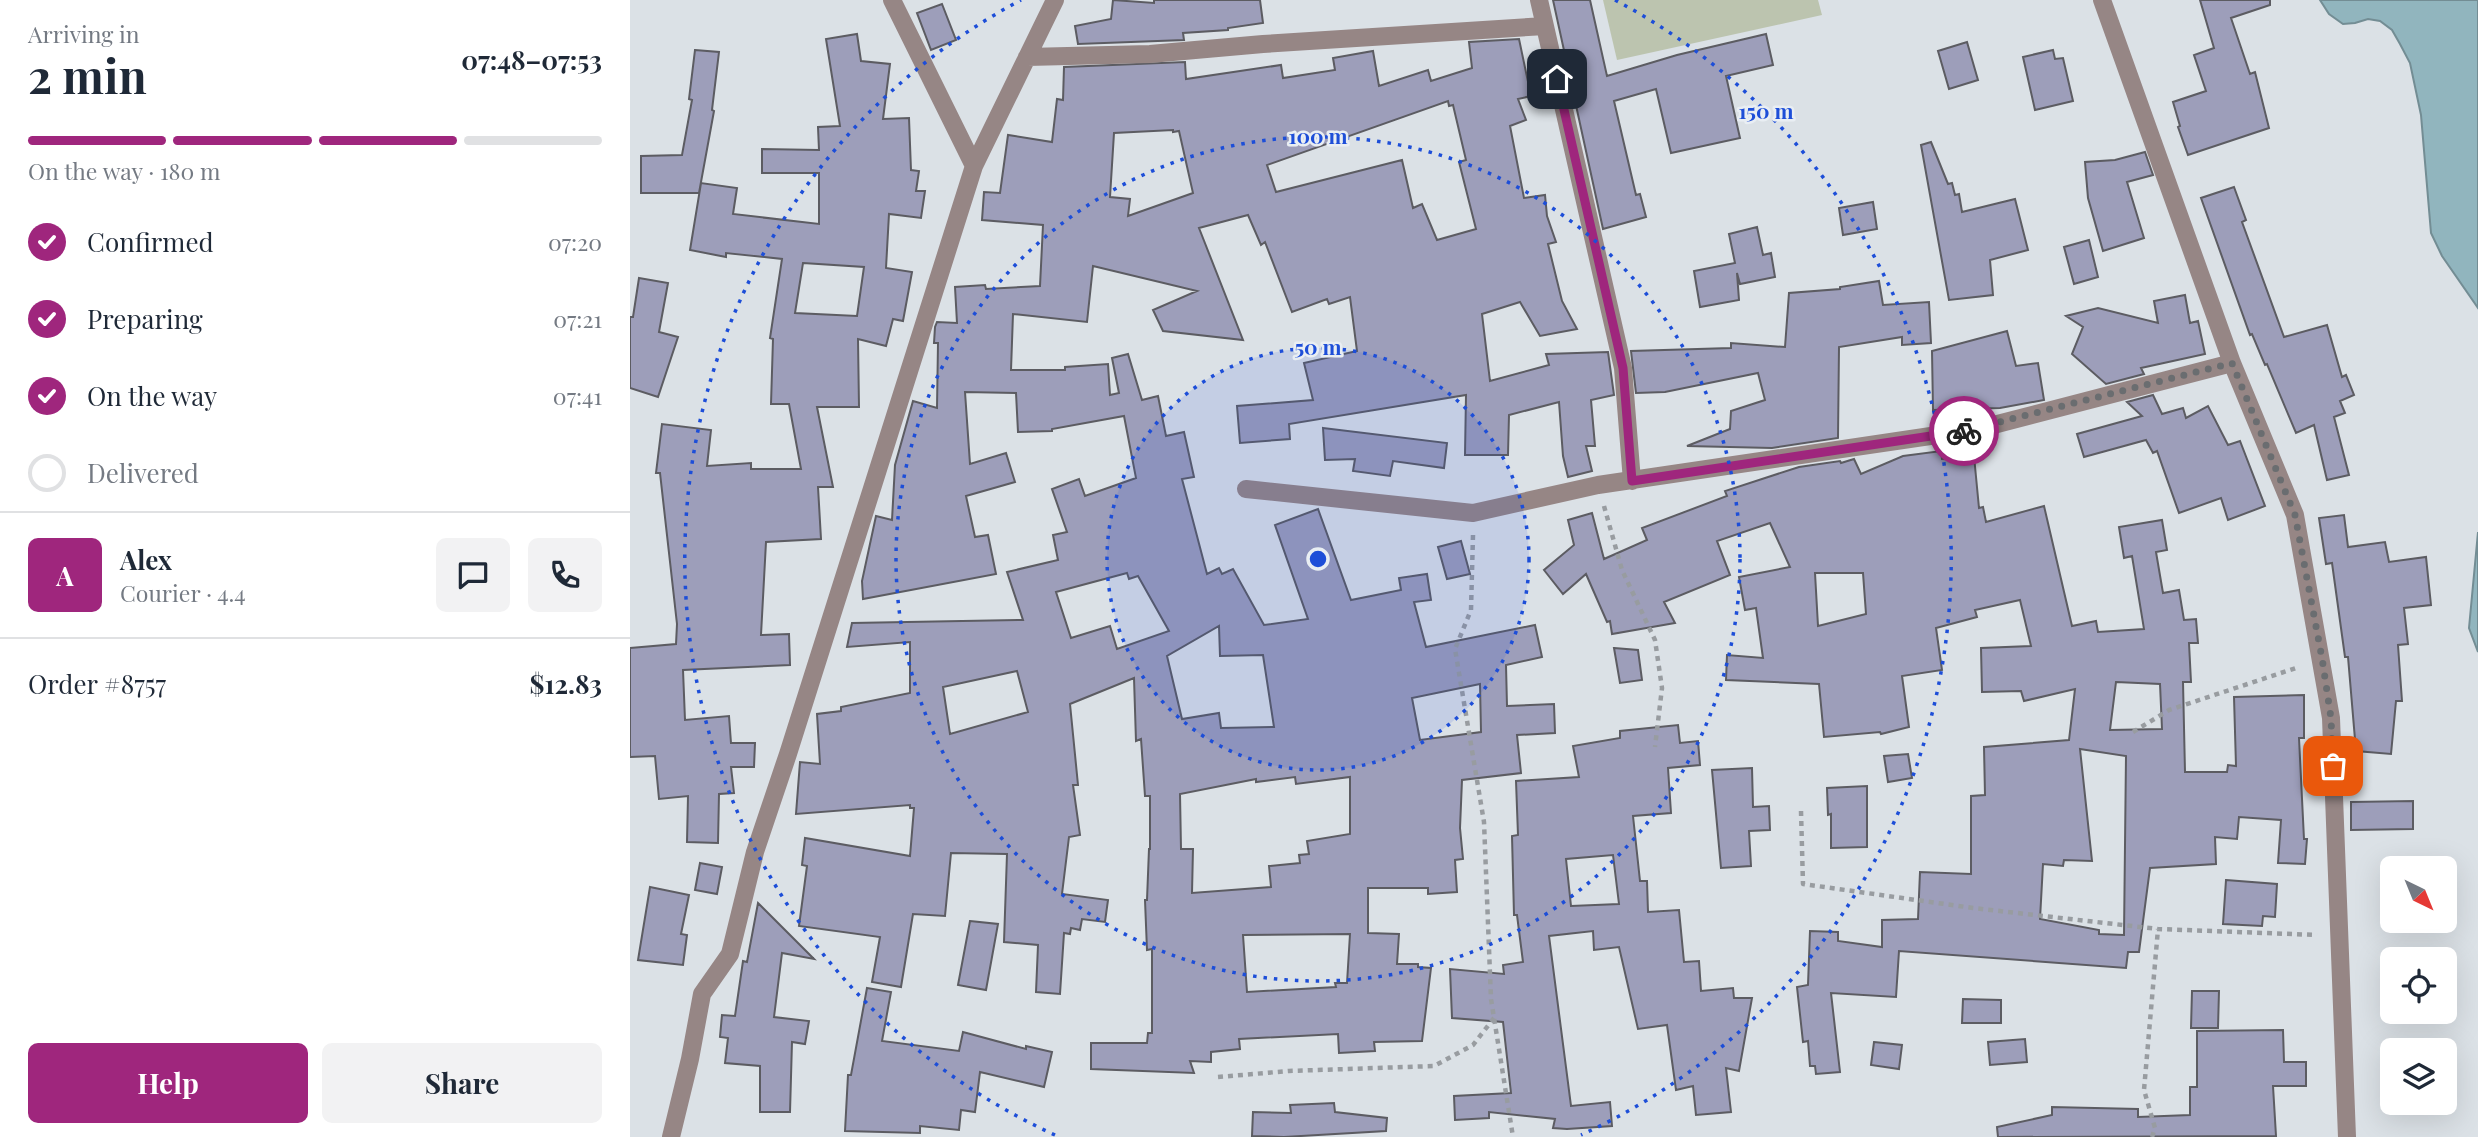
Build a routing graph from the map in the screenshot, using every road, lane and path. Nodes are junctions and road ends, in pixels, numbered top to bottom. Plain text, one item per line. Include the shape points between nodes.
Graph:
1 (892, 0) edge
2 (1055, 0) edge
3 (1539, 0) edge
4 (2102, 0) edge
5 (1545, 26) junction
6 (1027, 57) junction
7 (974, 166) junction
8 (2232, 363) junction
9 (1632, 481) junction
10 (1598, 485) junction
11 (1247, 489) dead end
12 (1473, 513) junction
13 (2322, 658) junction
14 (2133, 732) dead end
15 (1655, 747) dead end
16 (1801, 811) dead end
17 (2158, 929) junction
18 (2339, 936) junction
19 (1494, 1017) junction
20 (1218, 1077) dead end
21 (671, 1137) edge
22 (1513, 1137) edge
23 (2152, 1137) edge
24 (2347, 1137) edge

1 - 7 street
2 - 6 street
3 - 5 street
4 - 8 street
5 - 6 street via 1150,54
5 - 9 street via 1623,368
6 - 7 street
7 - 21 street via 755,852 730,954 702,994
8 - 9 street via 1978,429
8 - 13 street via 2295,515
9 - 10 street
10 - 12 street
10 - 15 path via 1622,570 1655,640 1662,688
11 - 12 street
12 - 19 path via 1471,610 1455,649 1484,822
13 - 14 path via 2169,710
13 - 18 street via 2331,718
16 - 17 path via 1803,884
17 - 18 path
17 - 23 path via 2144,1090 2155,1128
18 - 24 street
19 - 20 path via 1474,1045 1434,1066
19 - 22 path

